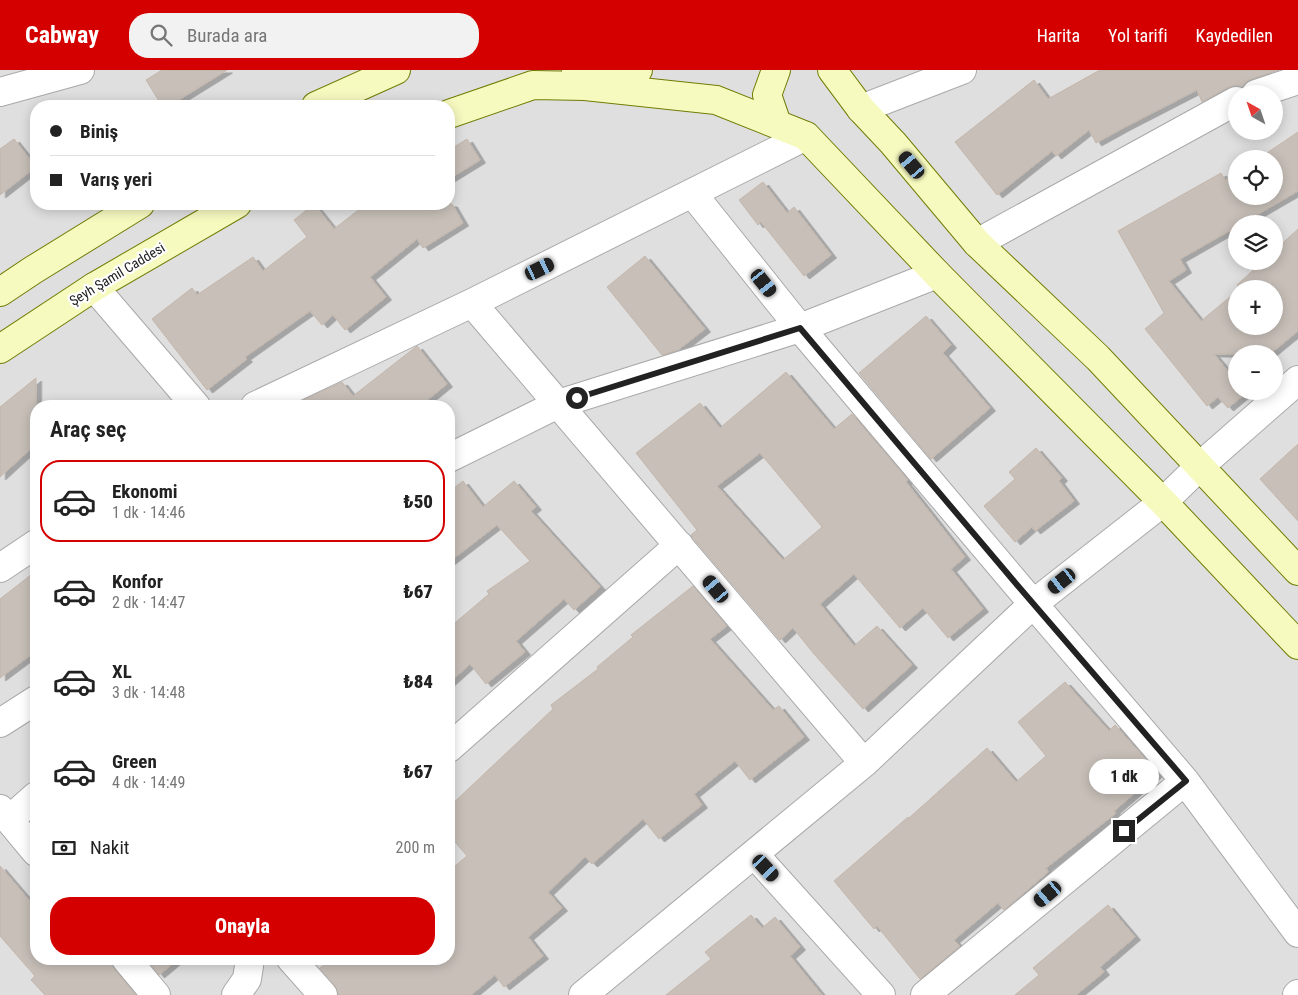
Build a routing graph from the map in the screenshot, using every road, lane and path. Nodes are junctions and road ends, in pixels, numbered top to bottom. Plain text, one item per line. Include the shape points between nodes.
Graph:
1 (80, 70) edge
2 (396, 70) edge
3 (638, 70) edge
4 (776, 70) edge
5 (832, 70) edge
6 (857, 70) edge
7 (962, 70) edge
8 (580, 78) edge
9 (1298, 80) edge
10 (1283, 85) edge
11 (0, 92) edge
12 (329, 100) edge
13 (1228, 105) edge
14 (862, 109) junction
15 (455, 112) edge
16 (777, 124) junction
17 (806, 136) junction
18 (692, 193) junction
19 (130, 210) edge
20 (227, 210) edge
21 (977, 243) junction
22 (937, 274) junction
23 (94, 287) junction
24 (0, 292) edge
25 (472, 302) junction
26 (800, 328) junction
27 (0, 349) edge
28 (1298, 380) edge
29 (191, 400) edge
30 (268, 400) edge
31 (558, 404) junction
32 (455, 455) edge
33 (1199, 467) junction
34 (1163, 502) junction
35 (679, 545) junction
36 (30, 548) edge
37 (0, 568) edge
38 (1298, 571) edge
39 (1033, 604) junction
40 (1298, 645) edge
41 (30, 704) edge
42 (0, 723) edge
43 (455, 743) edge
44 (864, 763) junction
45 (1186, 781) junction
46 (30, 799) edge
47 (5, 814) edge
48 (30, 845) edge
49 (755, 855) junction
50 (1298, 932) edge
51 (131, 965) edge
52 (249, 965) edge
53 (296, 965) edge
54 (156, 995) edge
55 (236, 995) edge
56 (323, 995) edge
57 (583, 995) edge
58 (881, 995) edge
59 (925, 995) edge

1 - 11 street
2 - 12 main road
3 - 8 main road
4 - 16 main road via 767,95
5 - 14 main road
6 - 14 main road
7 - 14 street
8 - 15 main road via 533,85
8 - 16 main road via 716,100
9 - 10 street
13 - 21 street
14 - 21 main road
16 - 17 main road
17 - 18 street
17 - 22 main road
18 - 25 street
18 - 26 street
19 - 24 main road
20 - 23 main road, Şeyh Şamil Caddesi
21 - 33 main road via 1098,358
22 - 26 street
22 - 34 main road
23 - 27 main road, Şeyh Şamil Caddesi
23 - 29 street
25 - 30 street
25 - 31 street
26 - 31 street
26 - 39 street
28 - 33 street
31 - 32 street
31 - 35 street
33 - 34 street
33 - 38 main road
34 - 39 street
34 - 40 main road
35 - 43 street
35 - 44 street
36 - 37 street
39 - 44 street
39 - 45 street
41 - 42 street
44 - 49 street
45 - 50 street
45 - 59 street
46 - 47 street
47 - 48 street
49 - 57 street
49 - 58 street
51 - 54 street
52 - 55 street via 247,980
53 - 56 street

